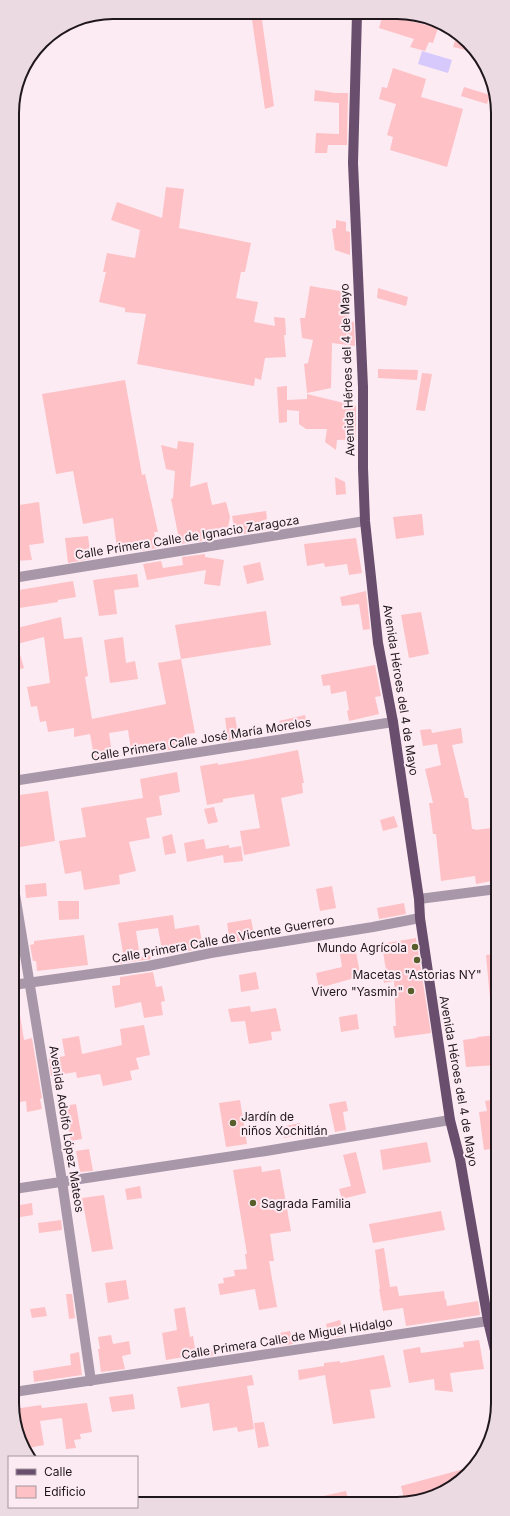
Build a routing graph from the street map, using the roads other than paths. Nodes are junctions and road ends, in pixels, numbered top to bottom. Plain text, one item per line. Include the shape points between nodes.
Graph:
1 (357, 19) edge
2 (365, 521) junction
3 (19, 577) edge
4 (393, 722) junction
5 (19, 780) edge
6 (491, 890) edge
7 (420, 899) junction
8 (19, 917) edge
9 (420, 918) junction
10 (30, 982) junction
11 (19, 984) edge
12 (450, 1120) junction
13 (62, 1181) junction
14 (19, 1188) edge
15 (488, 1321) junction
16 (491, 1334) edge
17 (91, 1381) junction
18 (19, 1391) edge

1 - 2 main road, Avenida Héroes del 4 de Mayo via 353,163 363,386
2 - 3 street, Calle Primera Calle de Ignacio Zaragoza
2 - 4 main road, Avenida Héroes del 4 de Mayo via 378,643
4 - 5 street, Calle Primera Calle José María Morelos
4 - 7 main road, Avenida Héroes del 4 de Mayo
6 - 7 street
7 - 9 main road, Avenida Héroes del 4 de Mayo
8 - 10 street, Avenida Adolfo López Mateos
9 - 10 street, Calle Primera Calle de Vicente Guerrero via 148,966
9 - 12 main road, Avenida Héroes del 4 de Mayo
10 - 11 street, Calle Primera Calle de Vicente Guerrero
10 - 13 street, Avenida Adolfo López Mateos
12 - 13 street via 266,1151
12 - 15 main road, Avenida Héroes del 4 de Mayo via 460,1159
13 - 14 street
13 - 17 street, Avenida Adolfo López Mateos
15 - 16 main road, Avenida Héroes del 4 de Mayo
15 - 17 street, Calle Primera Calle de Miguel Hidalgo
17 - 18 street, Calle Primera Calle de Miguel Hidalgo

